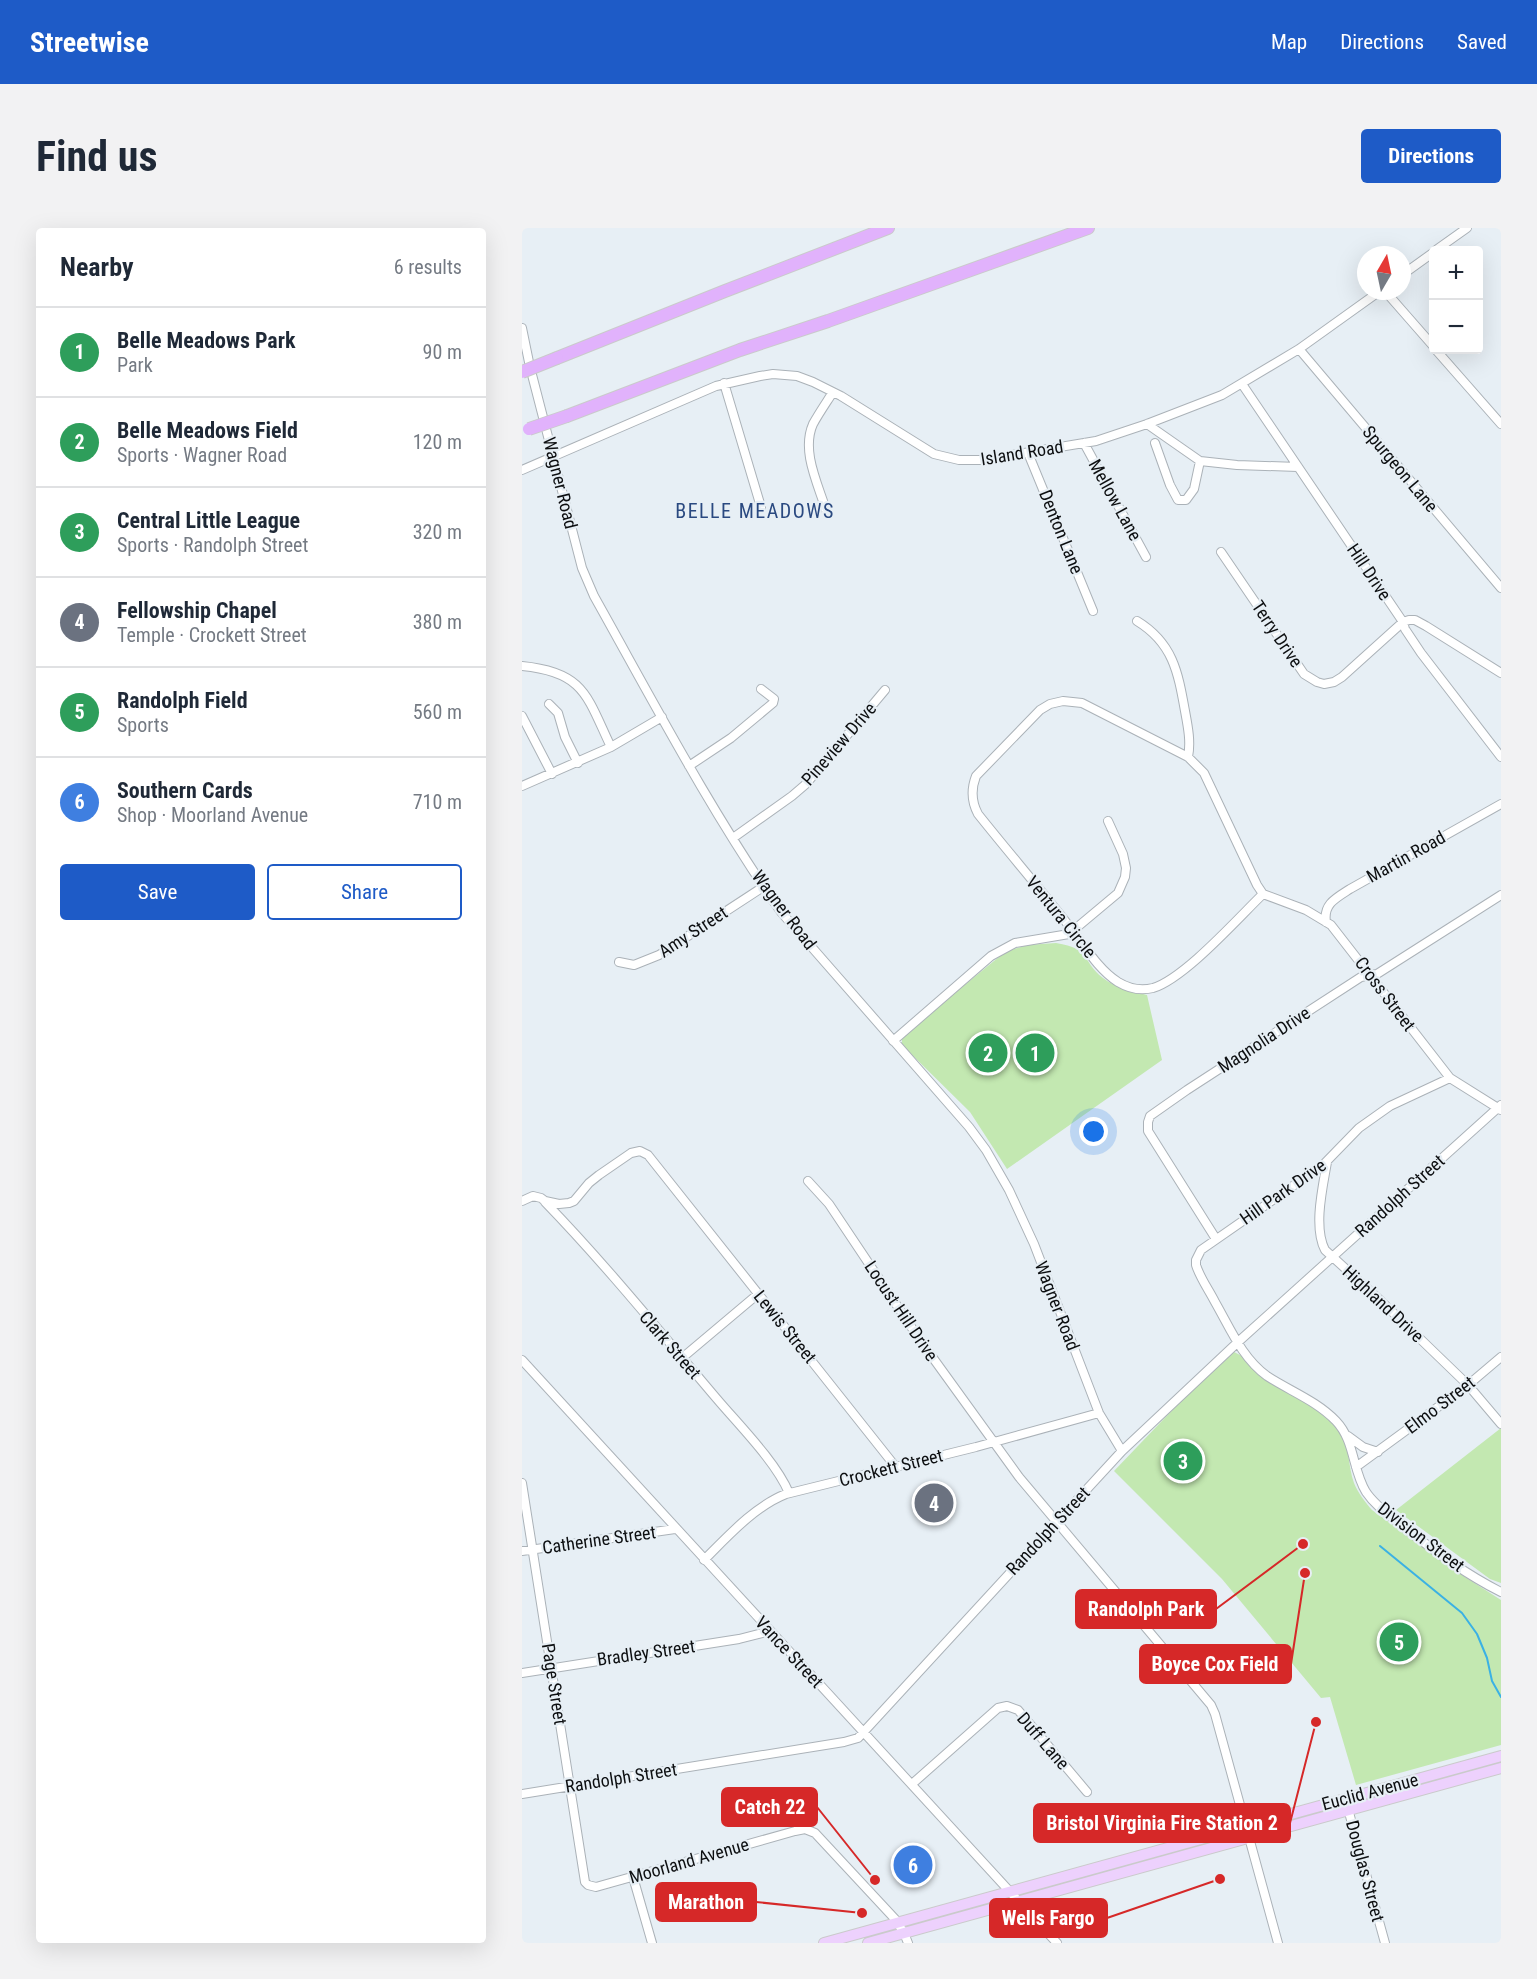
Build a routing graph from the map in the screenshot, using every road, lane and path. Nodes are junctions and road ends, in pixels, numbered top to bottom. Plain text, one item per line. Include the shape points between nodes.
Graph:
1 (888, 228) edge
2 (1088, 228) edge
3 (1467, 228) edge
4 (1442, 246) edge
5 (1429, 255) edge
6 (1411, 268) edge
7 (1367, 300) edge
8 (1393, 300) edge
9 (522, 328) edge
10 (1429, 341) edge
11 (1299, 349) junction
12 (1440, 354) edge
13 (522, 372) edge
14 (724, 383) junction
15 (1242, 384) junction
16 (833, 392) junction
17 (1147, 424) junction
18 (1501, 424) edge
19 (525, 430) edge
20 (1084, 443) junction
21 (1155, 443) dead end
22 (1028, 453) junction
23 (553, 457) junction
24 (1200, 461) junction
25 (1298, 467) junction
26 (522, 471) edge
27 (761, 507) dead end
28 (826, 510) dead end
29 (1221, 552) dead end
30 (1146, 557) dead end
31 (1501, 588) edge
32 (1093, 611) dead end
33 (1137, 621) dead end
34 (1403, 622) junction
35 (522, 666) edge
36 (1501, 673) edge
37 (761, 689) dead end
38 (885, 690) dead end
39 (549, 704) dead end
40 (522, 716) edge
41 (662, 717) junction
42 (611, 747) junction
43 (1188, 757) junction
44 (1501, 757) edge
45 (578, 763) junction
46 (689, 766) junction
47 (552, 774) junction
48 (522, 786) edge
49 (1501, 804) edge
50 (1108, 822) dead end
51 (733, 838) junction
52 (763, 887) junction
53 (1263, 894) junction
54 (1501, 894) edge
55 (1326, 922) junction
56 (1072, 931) junction
57 (619, 962) dead end
58 (1370, 975) junction
59 (893, 1041) junction
60 (1450, 1078) junction
61 (1500, 1108) edge
62 (1327, 1161) junction
63 (808, 1181) dead end
64 (522, 1201) edge
65 (545, 1201) junction
66 (1215, 1239) junction
67 (1332, 1258) junction
68 (758, 1293) junction
69 (1238, 1342) junction
70 (1501, 1357) edge
71 (682, 1358) junction
72 (522, 1360) edge
73 (1468, 1385) junction
74 (1099, 1413) junction
75 (1501, 1424) edge
76 (1348, 1436) junction
77 (994, 1442) junction
78 (1122, 1450) junction
79 (1378, 1452) junction
80 (895, 1466) junction
81 (1356, 1467) junction
82 (522, 1483) edge
83 (789, 1493) junction
84 (1058, 1522) junction
85 (675, 1529) junction
86 (533, 1549) junction
87 (522, 1551) edge
88 (704, 1560) junction
89 (1501, 1592) edge
90 (770, 1631) junction
91 (551, 1668) junction
92 (522, 1672) edge
93 (864, 1731) junction
94 (1501, 1755) edge
95 (1501, 1768) edge
96 (912, 1784) junction
97 (570, 1786) junction
98 (1087, 1792) dead end
99 (522, 1794) edge
100 (1345, 1798) junction
101 (1348, 1810) junction
102 (1246, 1826) junction
103 (1248, 1838) junction
104 (633, 1877) junction
105 (588, 1885) joint
106 (1010, 1892) junction
107 (1019, 1901) junction
108 (896, 1921) junction
109 (906, 1938) edge
110 (652, 1943) edge
111 (824, 1943) edge
112 (868, 1943) edge
113 (1057, 1943) edge
114 (1278, 1943) edge
115 (1385, 1943) edge

1 - 13 highway, bridge
2 - 19 highway, bridge
3 - 4 street
5 - 6 street
7 - 11 street, Island Road
8 - 10 street
9 - 23 street, Wagner Road
11 - 15 street, Island Road
11 - 31 street, Spurgeon Lane
12 - 18 street
14 - 16 street, Island Road via 785,374
14 - 23 street, Island Road
14 - 27 street
15 - 17 street, Island Road
15 - 25 street, Hill Drive
16 - 22 street, Island Road via 943,457 973,461
16 - 28 street via 813,424 809,446
17 - 20 street, Island Road
17 - 24 street
20 - 22 street, Island Road
20 - 30 street, Mellow Lane
21 - 24 street via 1176,498 1182,501 1194,489
22 - 32 street, Denton Lane
23 - 26 street, Island Road
23 - 41 street, Wagner Road via 585,578
24 - 25 street
25 - 34 street, Hill Drive
29 - 34 street, Terry Drive via 1304,674 1317,682 1338,680
33 - 43 street via 1161,641 1176,666 1189,739
34 - 36 street via 1415,620
34 - 44 street, Hill Drive via 1421,653
35 - 42 street via 557,673 575,682 584,691
37 - 46 street via 774,699 773,703
38 - 51 street, Pineview Drive via 806,784
39 - 45 street via 558,713
40 - 47 street
41 - 42 street
41 - 46 street, Wagner Road
42 - 45 street
43 - 53 street, Ventura Circle via 1204,773
43 - 56 street, Ventura Circle via 1082,704 1063,701 1040,710 976,776 972,795 978,814
45 - 47 street
46 - 51 street, Wagner Road
47 - 48 street
49 - 55 street, Martin Road via 1332,901 1326,910
50 - 56 street via 1125,860 1125,877 1118,893
51 - 52 street, Wagner Road
52 - 57 street, Amy Street via 659,955 634,965
52 - 59 street, Wagner Road
53 - 55 street, Cross Street
53 - 56 street, Ventura Circle via 1179,974 1151,988 1134,988 1118,982
54 - 58 street, Magnolia Drive
55 - 58 street, Cross Street
56 - 59 street via 1065,936 1015,943 999,950
58 - 60 street, Cross Street
58 - 66 street, Magnolia Drive via 1361,977 1150,1116 1148,1131
59 - 74 street, Wagner Road via 969,1127 996,1166 1034,1244
60 - 61 street, Cross Street
60 - 62 street, Hill Park Drive via 1390,1106 1359,1128
61 - 67 street, Randolph Street
62 - 66 street, Hill Park Drive
62 - 67 street, Highland Drive via 1320,1227 1322,1245
63 - 77 street, Locust Hill Drive via 829,1204
64 - 65 street via 533,1196
65 - 68 street, Lewis Street via 569,1203 631,1153 648,1155
65 - 71 street, Clark Street
66 - 69 street, Hill Park Drive via 1198,1254 1196,1265
67 - 69 street, Randolph Street
67 - 73 street, Highland Drive
68 - 71 street
68 - 80 street, Lewis Street
69 - 76 street, Division Street via 1264,1374 1321,1408
69 - 78 street, Randolph Street
70 - 73 street, Elmo Street
71 - 83 street, Clark Street via 783,1479
72 - 85 street, Vance Street
73 - 75 street, Highland Drive
73 - 79 street, Elmo Street
74 - 77 street, Crockett Street
74 - 78 street, Wagner Road
76 - 79 street
76 - 81 street, Division Street
77 - 80 street, Crockett Street
77 - 84 street, Locust Hill Drive
78 - 84 street, Randolph Street
79 - 81 street, Elmo Street
80 - 83 street, Crockett Street
81 - 89 street, Division Street via 1365,1490 1380,1509
82 - 86 street, Page Street
83 - 88 street, Crockett Street via 755,1512
84 - 93 street, Randolph Street
84 - 102 street, Locust Hill Drive via 1211,1705
85 - 86 street, Catherine Street
85 - 88 street, Vance Street
86 - 87 street, Catherine Street
86 - 91 street, Page Street
88 - 90 street, Vance Street
90 - 91 street, Bradley Street
90 - 93 street, Vance Street
91 - 92 street, Bradley Street
91 - 97 street, Page Street
93 - 96 street, Vance Street
93 - 97 street, Randolph Street via 858,1738 844,1742
94 - 100 main road, Euclid Avenue
95 - 101 main road, Euclid Avenue
96 - 98 street, Duff Lane via 998,1708 1007,1706 1018,1710
96 - 106 street, Vance Street
97 - 99 street, Randolph Street
97 - 105 street, Page Street
100 - 101 street, Douglas Street
100 - 102 main road, Euclid Avenue
101 - 103 main road, Euclid Avenue
101 - 115 street, Douglas Street
102 - 103 street, Locust Hill Drive
102 - 106 main road, Euclid Avenue
103 - 107 main road, Euclid Avenue
103 - 114 street, Locust Hill Drive
104 - 105 street, Moorland Avenue via 596,1887
104 - 108 street, Moorland Avenue via 809,1829
104 - 110 street
106 - 107 street, Vance Street
106 - 108 main road, Euclid Avenue
107 - 109 main road, Euclid Avenue
107 - 113 street, Vance Street
108 - 109 street
108 - 111 main road, Euclid Avenue
109 - 112 main road, Euclid Avenue

